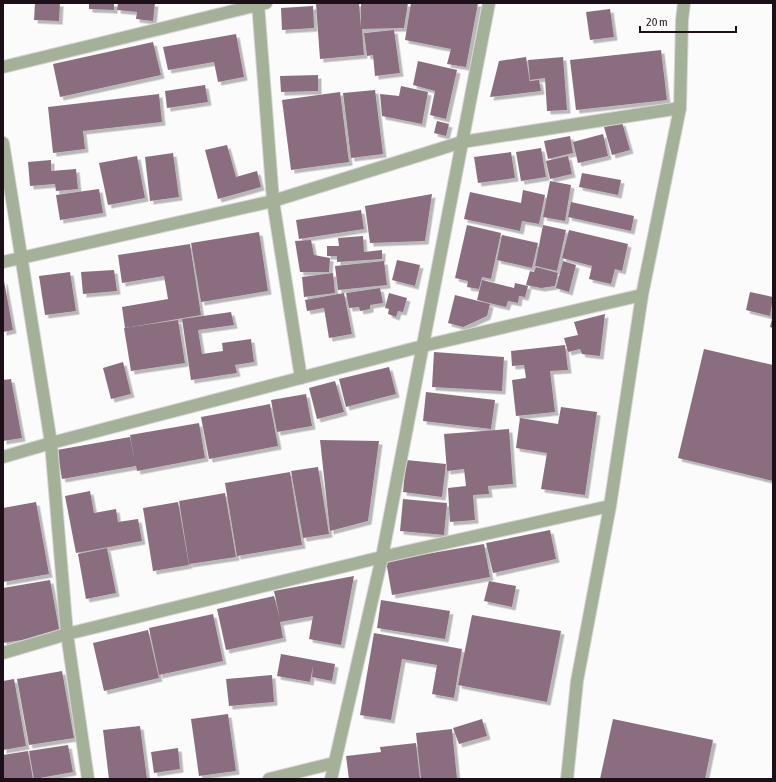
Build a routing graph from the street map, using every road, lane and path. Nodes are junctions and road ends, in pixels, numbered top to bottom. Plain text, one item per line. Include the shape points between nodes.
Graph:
1 (489, 3) edge
2 (684, 3) edge
3 (261, 4) edge
4 (3, 67) edge
5 (680, 108) junction
6 (462, 142) junction
7 (3, 143) edge
8 (273, 201) junction
9 (21, 257) junction
10 (3, 262) edge
11 (642, 295) junction
12 (423, 346) junction
13 (302, 378) junction
14 (51, 443) junction
15 (3, 457) edge
16 (610, 506) junction
17 (382, 556) junction
18 (67, 634) junction
19 (3, 653) edge
20 (334, 763) junction
21 (88, 779) edge
22 (269, 779) edge
23 (331, 779) edge
24 (567, 779) edge

1 - 6 street
2 - 5 street
3 - 4 street
3 - 8 street
5 - 6 street
5 - 11 street
6 - 8 street
6 - 12 street
7 - 9 street
8 - 9 street
8 - 13 street
9 - 10 street
9 - 14 street
11 - 12 street
11 - 16 street
12 - 13 street
12 - 17 street
13 - 14 street
14 - 15 street
14 - 18 street
16 - 17 street
16 - 24 street via 577,681
17 - 18 street
17 - 20 street
18 - 19 street
18 - 21 street
20 - 22 street
20 - 23 street

